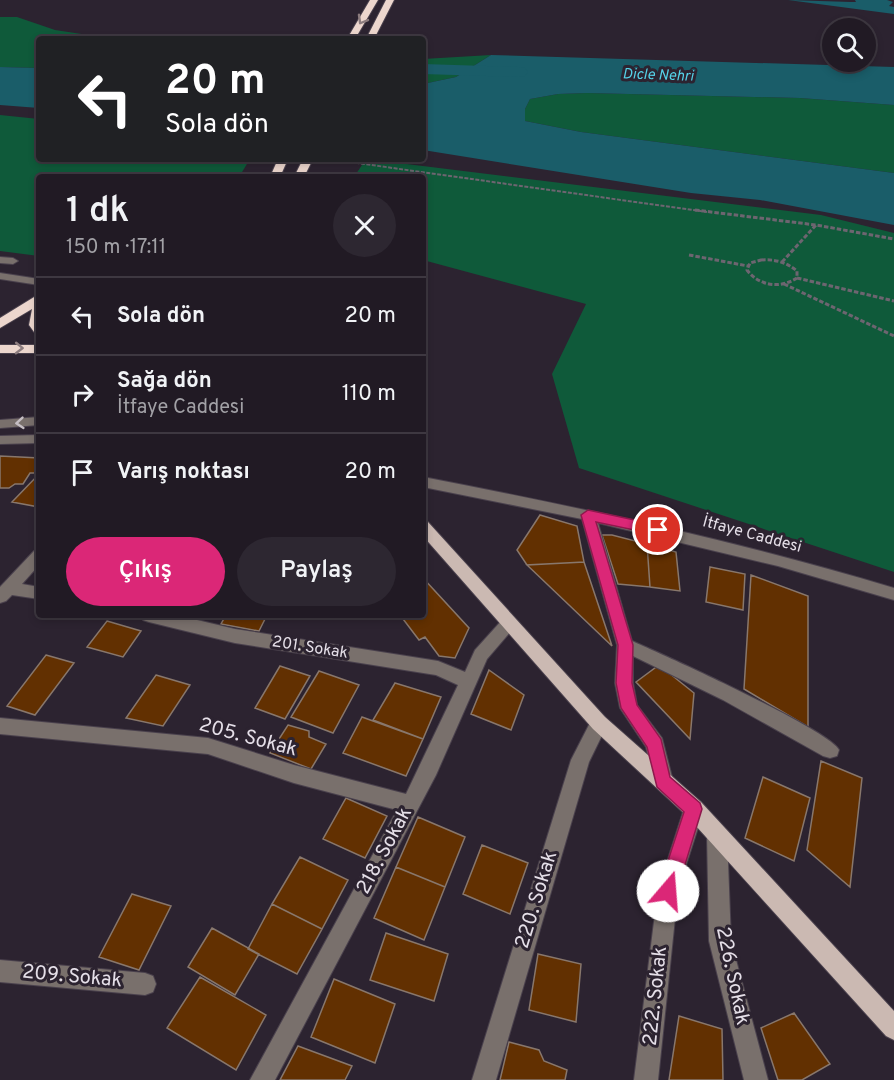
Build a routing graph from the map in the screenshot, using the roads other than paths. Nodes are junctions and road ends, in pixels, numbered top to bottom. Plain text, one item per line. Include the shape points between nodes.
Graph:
1 (374, 0) edge
2 (390, 0) edge
3 (353, 36) edge
4 (372, 36) edge
5 (0, 260) edge
6 (13, 261) dead end
7 (0, 276) edge
8 (36, 282) edge
9 (36, 300) edge
10 (0, 324) edge
11 (0, 349) edge
12 (36, 349) edge
13 (36, 421) edge
14 (0, 424) edge
15 (36, 439) edge
16 (0, 440) edge
17 (426, 483) edge
18 (588, 515) junction
19 (426, 529) edge
20 (36, 558) edge
21 (5, 592) edge
22 (36, 594) edge
23 (894, 594) edge
24 (161, 618) edge
25 (509, 624) junction
26 (625, 645) junction
27 (469, 682) junction
28 (599, 723) junction
29 (0, 726) edge
30 (830, 750) dead end
31 (663, 781) junction
32 (410, 804) junction
33 (694, 809) junction
34 (717, 835) junction
35 (0, 971) edge
36 (145, 984) dead end
37 (894, 1028) edge
38 (262, 1080) edge
39 (484, 1080) edge
40 (646, 1080) edge
41 (756, 1080) edge

1 -> 3 highway
2 - 4 highway
5 - 6 street
7 - 8 street
9 - 10 highway
11 -> 12 highway
13 -> 14 street
15 - 16 street
17 - 18 street, İtfaye Caddesi
18 - 23 street, İtfaye Caddesi via 681,535
18 - 26 street
19 - 25 main road
20 - 21 street
21 - 22 street
24 - 27 street, 201. Sokak via 236,636 438,668
25 - 27 street, 218. Sokak via 481,655
25 - 28 main road
26 - 30 street via 752,705
26 - 31 street via 624,683 629,708 655,744
27 - 32 street, 218. Sokak
28 - 31 main road
28 - 39 street, 220. Sokak via 580,760
29 - 32 street, 205. Sokak via 208,746 294,774
31 - 33 main road
32 - 38 street, 218. Sokak
33 - 34 main road
33 - 40 street, 222. Sokak via 668,891
34 - 37 main road
34 - 41 street, 226. Sokak via 720,941
35 - 36 street, 209. Sokak

